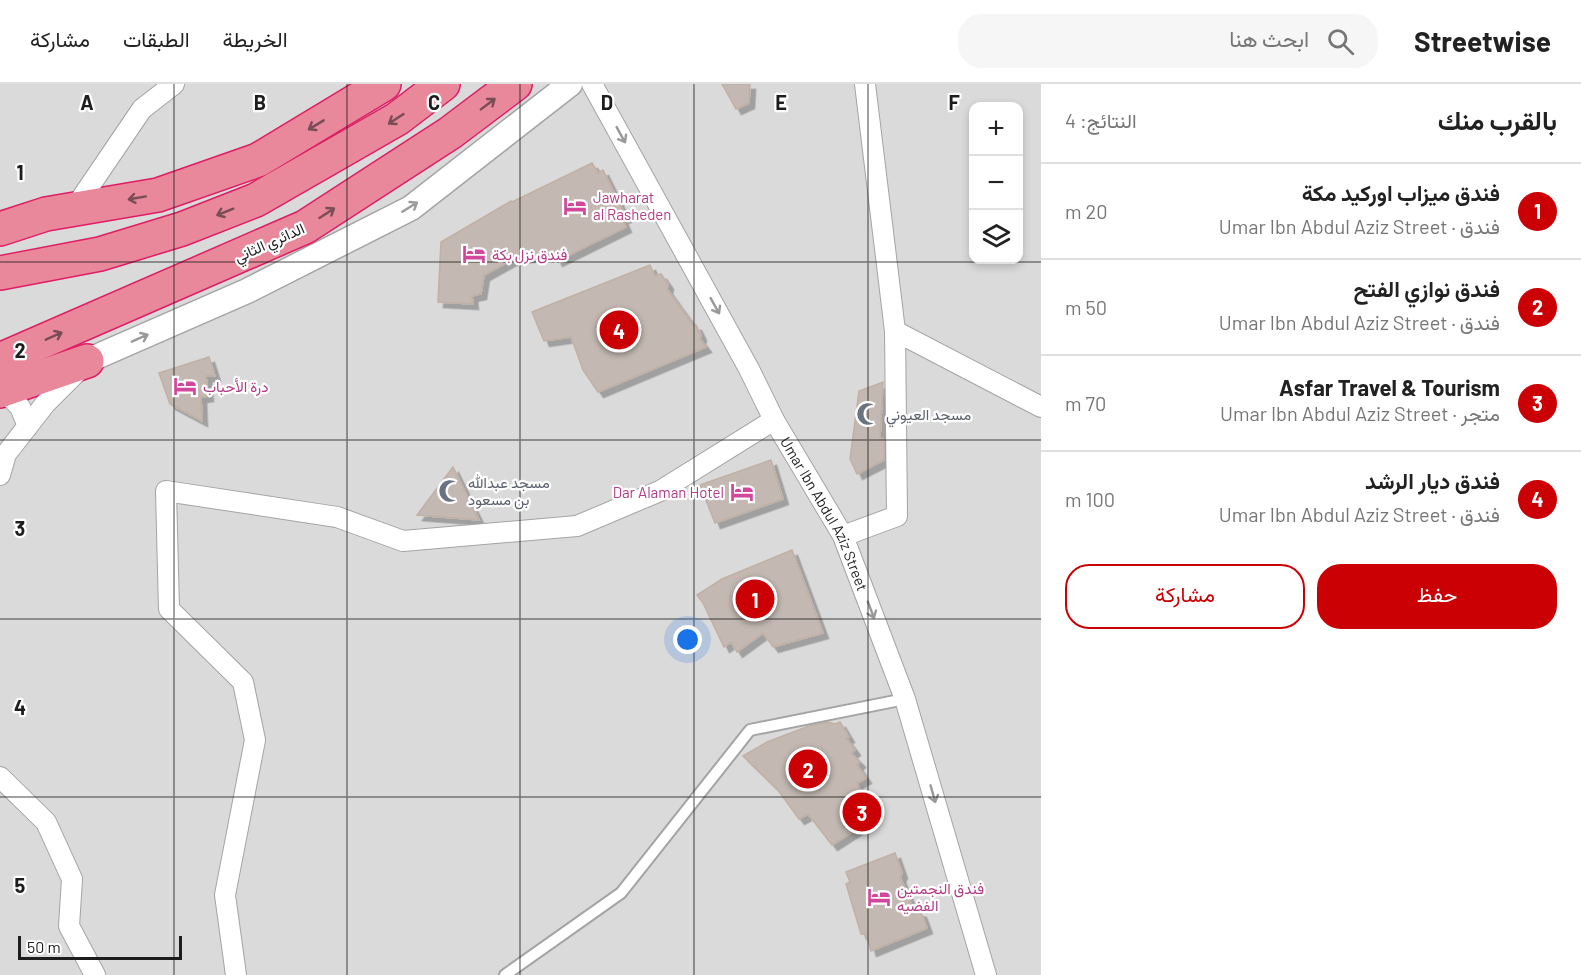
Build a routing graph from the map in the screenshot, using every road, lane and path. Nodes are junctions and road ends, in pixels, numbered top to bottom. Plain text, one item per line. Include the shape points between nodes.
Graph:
1 (174, 84) edge
2 (384, 84) edge
3 (443, 84) edge
4 (515, 84) edge
5 (570, 84) edge
6 (592, 84) edge
7 (866, 84) edge
8 (74, 209) junction
9 (0, 230) edge
10 (7, 272) edge
11 (895, 331) junction
12 (87, 361) junction
13 (1, 380) edge
14 (1041, 407) edge
15 (774, 420) junction
16 (28, 426) junction
17 (0, 475) edge
18 (843, 536) junction
19 (905, 699) junction
20 (0, 777) edge
21 (95, 975) edge
22 (236, 975) edge
23 (505, 975) edge
24 (986, 975) edge

1 - 8 street via 142,109
2 -> 8 highway via 258,160 158,195
3 -> 10 highway via 398,119 256,200 183,229 100,254
13 -> 4 highway, الدائري الثاني via 305,227 450,134
12 -> 5 street via 247,291 411,208
6 -> 15 street, Umar Ibn Abdul Aziz Street
7 - 11 street
8 - 9 highway
11 - 14 street
11 - 18 street via 897,516
12 - 13 highway
12 - 16 street
13 - 16 street
15 - 18 street, Umar Ibn Abdul Aziz Street
15 - 22 street via 660,491 577,526 402,541 337,517 166,491 169,609 243,682 255,740 225,895
16 - 17 street via 6,454
18 -> 19 street, Umar Ibn Abdul Aziz Street
19 - 23 lane via 750,730 621,893
19 -> 24 street, Umar Ibn Abdul Aziz Street
20 - 21 street via 46,822 72,879 69,926

